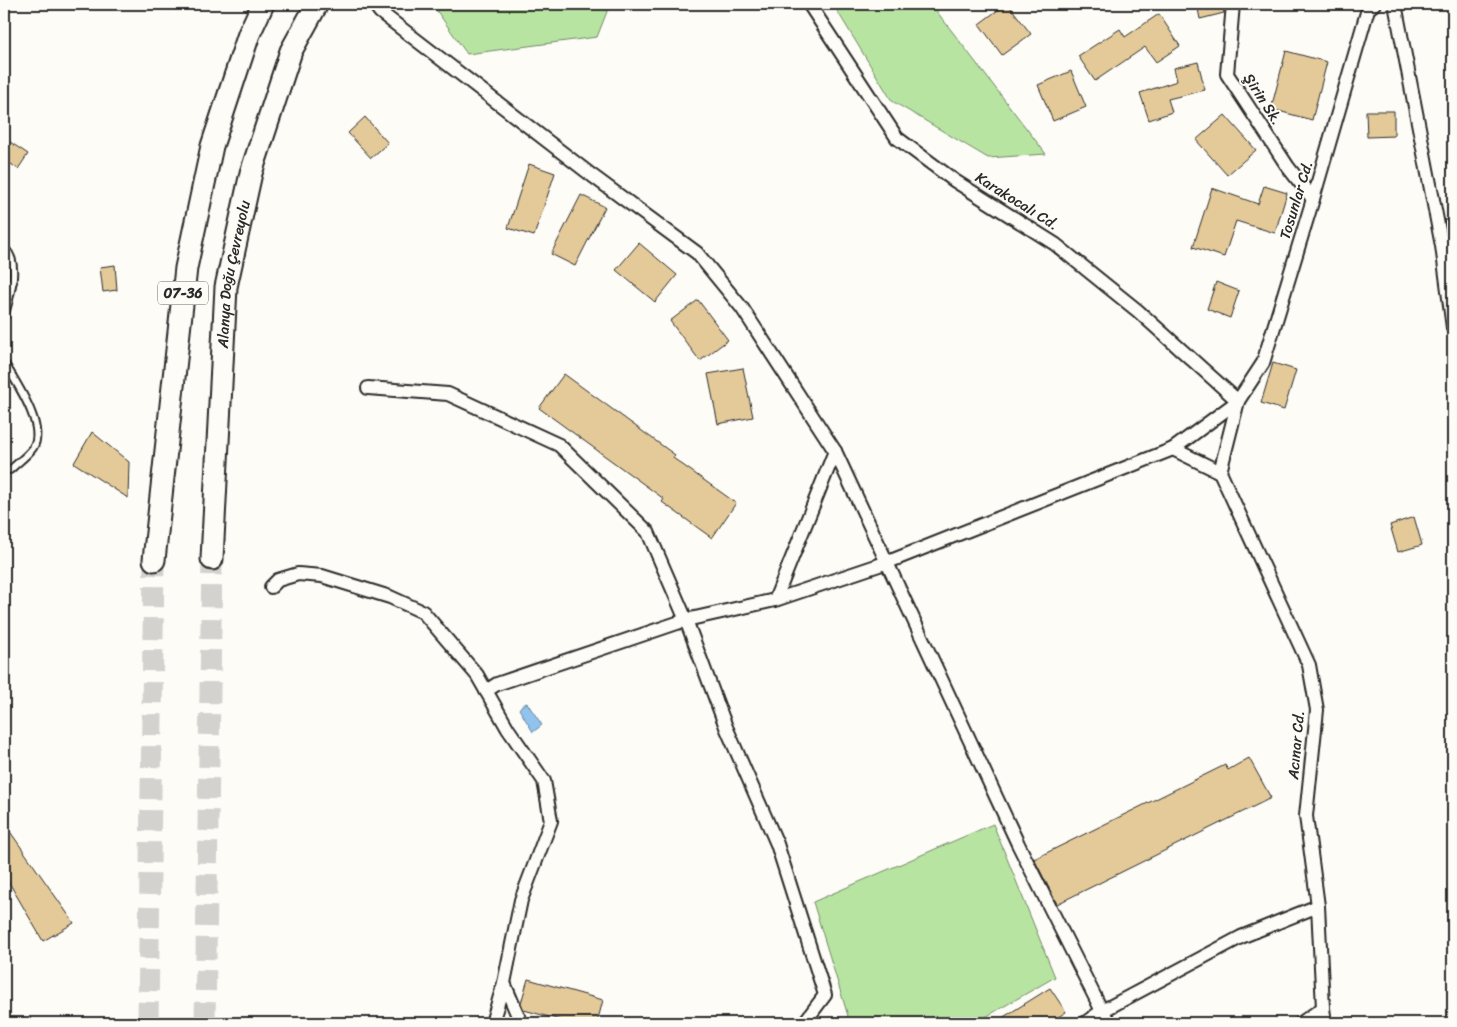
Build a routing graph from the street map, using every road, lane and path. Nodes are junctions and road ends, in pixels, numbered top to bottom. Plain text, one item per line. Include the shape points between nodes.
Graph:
1 (250, 4) edge
2 (264, 4) edge
3 (317, 4) edge
4 (374, 4) edge
5 (809, 4) edge
6 (1233, 4) edge
7 (1374, 4) edge
8 (1395, 4) edge
9 (249, 34) junction
10 (1314, 199) junction
11 (4, 248) edge
12 (13, 282) junction
13 (4, 288) edge
14 (4, 318) edge
15 (1453, 328) edge
16 (4, 362) edge
17 (368, 388) dead end
18 (1238, 400) junction
19 (1173, 449) junction
20 (835, 451) junction
21 (10, 470) dead end
22 (1220, 472) junction
23 (212, 559) tunnel mouth
24 (154, 560) tunnel mouth
25 (888, 562) junction
26 (271, 587) dead end
27 (775, 600) junction
28 (686, 620) junction
29 (486, 690) junction
30 (1318, 906) junction
31 (504, 983) junction
32 (1322, 1008) junction
33 (1102, 1011) junction
34 (492, 1023) edge
35 (521, 1023) edge
36 (804, 1023) edge
37 (1085, 1023) edge
38 (1110, 1023) edge
39 (1301, 1023) edge
40 (1326, 1023) edge

1 - 9 highway via 253,8
2 - 9 highway, 07-36
3 - 23 highway, Alanya Doğu Çevreyolu / 07-36 via 291,51 272,107 251,173 226,287
4 - 20 street via 380,12 551,144 697,253 742,308
5 - 18 street, Karakocalı Cd. via 897,138 955,181 1055,244 1138,311
6 - 10 street, Şirin Sk. via 1227,74 1288,167
7 - 10 street, Tosunlar Cd. via 1368,9
8 - 15 street via 1442,246
9 - 24 highway, 07-36 via 212,146 186,268
10 - 18 street, Tosunlar Cd. via 1263,363
11 - 12 lane via 11,257
12 - 13 lane
12 - 14 lane
16 - 21 lane via 27,401 37,432 34,448
17 - 28 street via 448,394 559,445 648,532
18 - 19 street
18 - 22 street
19 - 22 street
19 - 25 street
20 - 25 street
20 - 27 street
22 - 30 street, Acınar Cd. via 1309,665 1317,710 1306,816
25 - 27 street
25 - 33 street via 1018,844
26 - 29 street via 278,580 298,574 322,576 390,597 423,612
27 - 28 street
28 - 29 street
28 - 36 street via 726,727 777,844 825,995
29 - 31 street via 544,781 551,821 521,900
30 - 32 street, Acınar Cd.
30 - 33 street via 1241,936
31 - 34 street
31 - 35 street
32 - 39 street
32 - 40 street, Acınar Cd.
33 - 37 street
33 - 38 street

